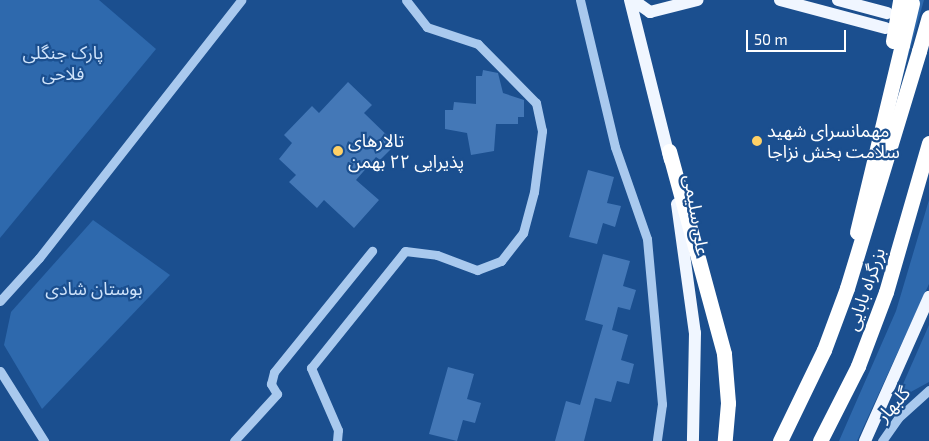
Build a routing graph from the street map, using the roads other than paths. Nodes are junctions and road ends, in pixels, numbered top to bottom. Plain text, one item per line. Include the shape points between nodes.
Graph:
1 (241, 0) edge
2 (406, 0) edge
3 (580, 0) edge
4 (631, 0) edge
5 (696, 0) edge
6 (780, 0) edge
7 (838, 0) edge
8 (906, 1) edge
9 (887, 13) dead end
10 (929, 17) edge
11 (885, 28) dead end
12 (929, 143) edge
13 (669, 151) junction
14 (372, 252) dead end
15 (847, 288) junction
16 (929, 297) edge
17 (0, 301) edge
18 (0, 371) edge
19 (929, 390) edge
20 (44, 441) edge
21 (234, 441) edge
22 (337, 441) edge
23 (657, 441) edge
24 (693, 441) edge
25 (725, 441) edge
26 (780, 441) edge
27 (820, 441) edge
28 (865, 441) edge
29 (882, 441) edge

1 - 17 street via 39,258
2 - 22 street via 427,27 478,44 536,104 542,131 534,192 524,233 501,261 477,270 437,254 405,251 311,368 338,430
3 - 23 street via 615,147 648,239 662,404
4 - 5 main road via 650,12
4 - 13 main road, علی سلیمی
6 - 11 main road
7 - 9 main road
8 - 15 highway, بزرگراه بابایی, bridge
10 - 15 highway, بزرگراه بابایی, bridge
12 - 27 highway, بزرگراه بابایی via 886,292 858,366
13 - 24 main road, علی سلیمی via 695,333
13 - 25 highway via 724,354 728,403
14 - 21 street via 274,372 271,384 276,394
15 - 26 highway, بزرگراه بابایی via 824,350
16 - 28 main road
18 - 20 street
19 - 29 street, گلبهار via 898,418

